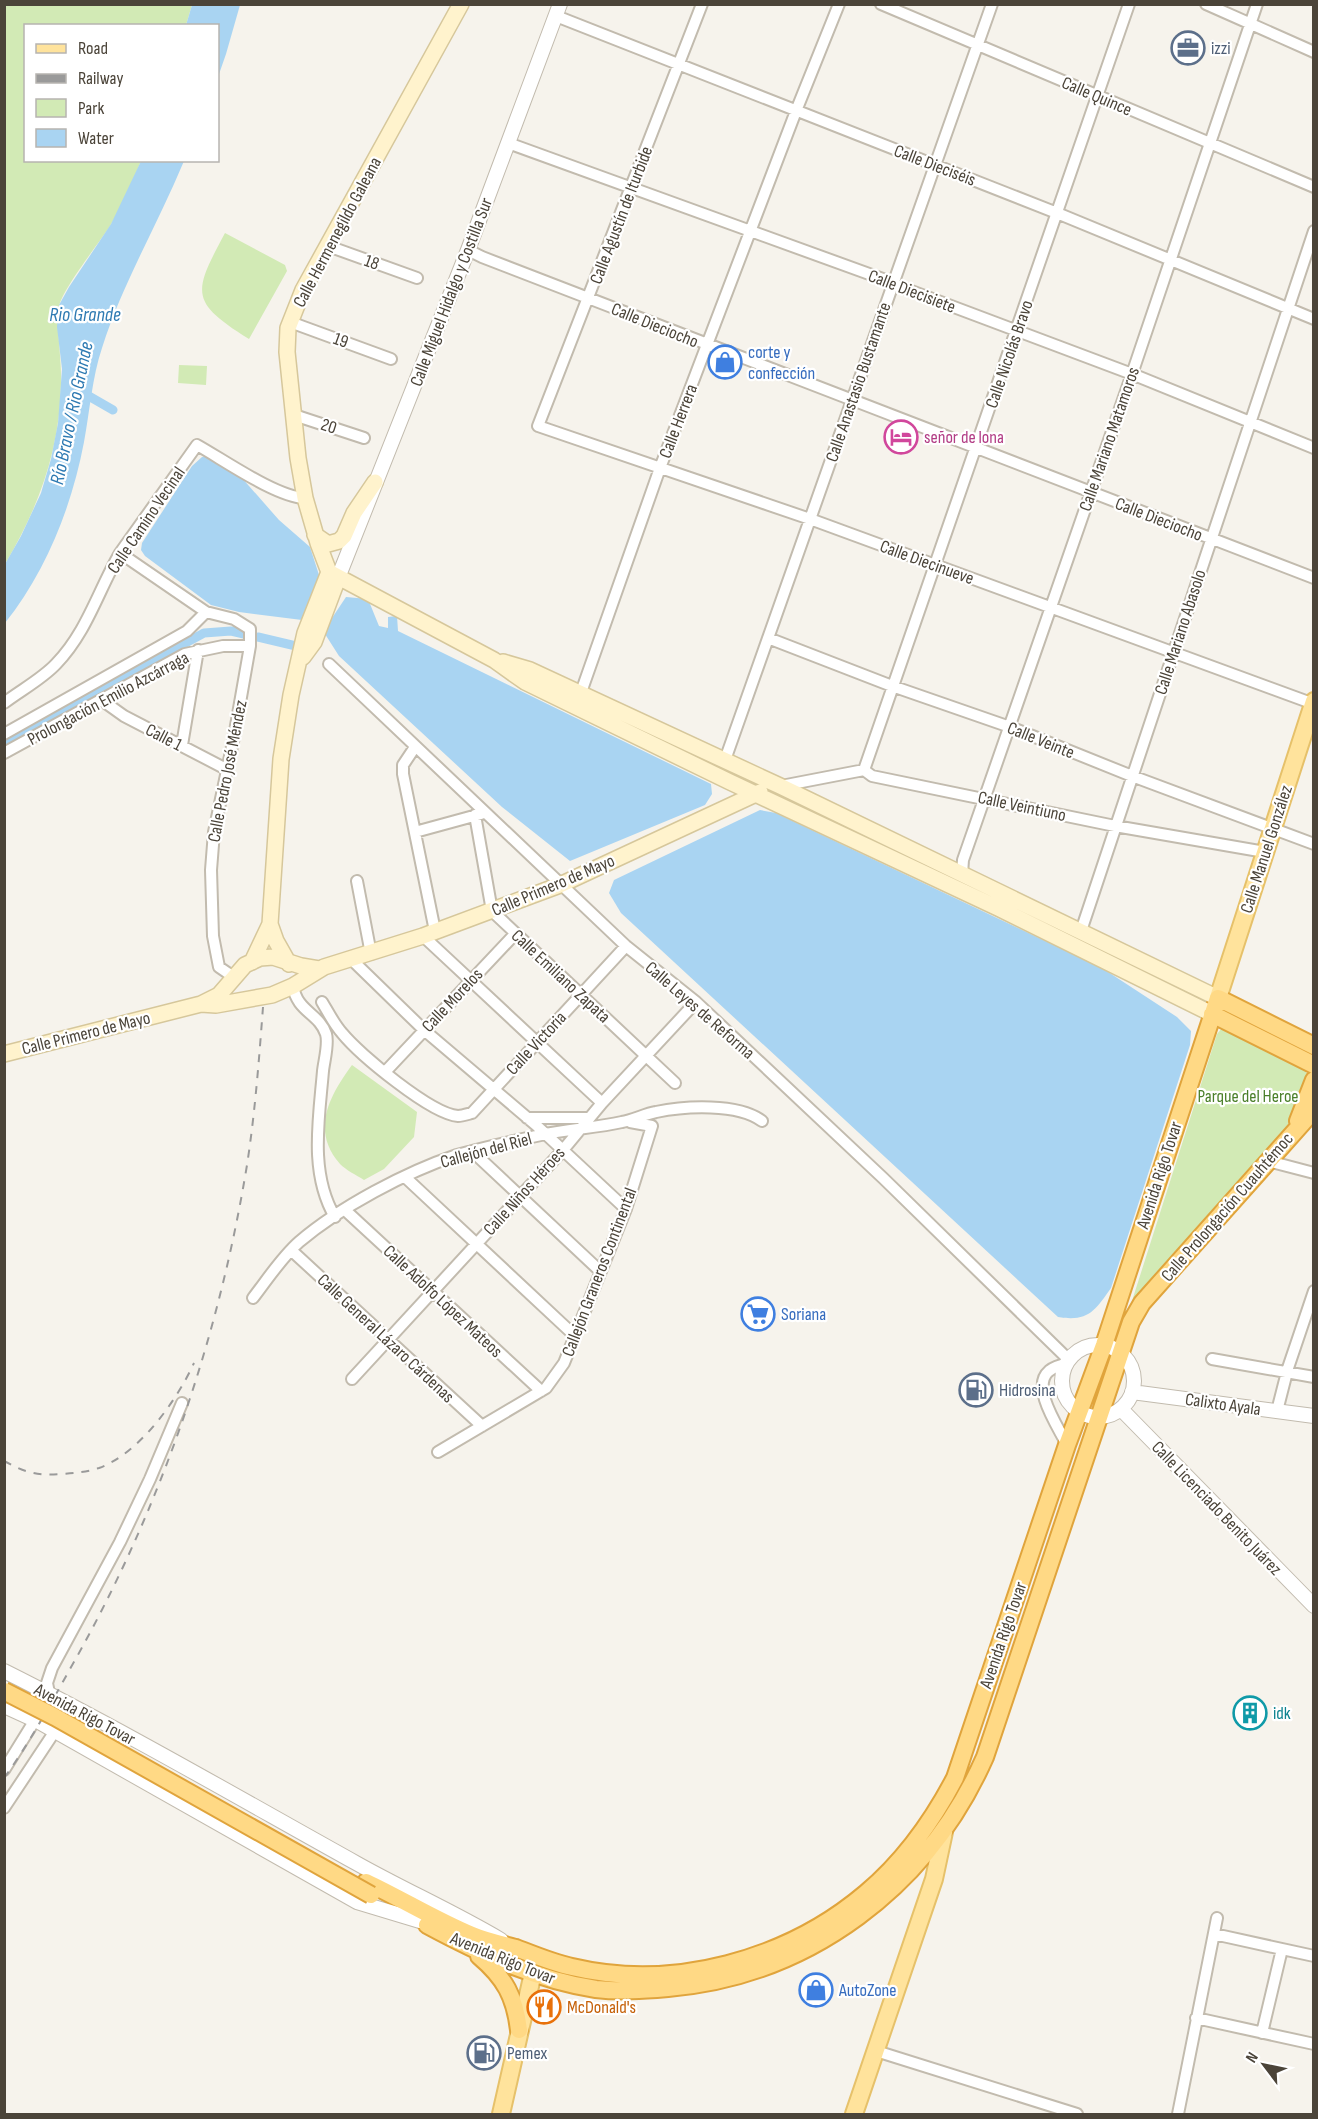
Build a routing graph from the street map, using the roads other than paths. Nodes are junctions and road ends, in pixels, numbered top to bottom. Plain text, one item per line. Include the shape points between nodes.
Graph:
1 (461, 4) edge
2 (702, 4) edge
3 (839, 4) edge
4 (881, 4) edge
5 (992, 4) edge
6 (1129, 4) edge
7 (1206, 4) edge
8 (1257, 4) edge
9 (558, 10) edge
10 (1250, 25) junction
11 (977, 46) junction
12 (1314, 52) edge
13 (678, 65) junction
14 (1097, 96) junction
15 (796, 111) junction
16 (508, 143) junction
17 (1209, 143) junction
18 (934, 165) junction
19 (631, 187) junction
20 (1314, 187) edge
21 (1057, 213) junction
22 (750, 231) junction
23 (1314, 231) edge
24 (327, 246) junction
25 (468, 250) junction
26 (1171, 259) junction
27 (417, 278) dead end
28 (894, 283) junction
29 (589, 299) junction
30 (1287, 308) junction
31 (1314, 319) edge
32 (290, 322) junction
33 (1017, 332) junction
34 (708, 346) junction
35 (391, 359) dead end
36 (1132, 374) junction
37 (852, 400) junction
38 (294, 415) junction
39 (1249, 422) junction
40 (538, 426) joint
41 (364, 438) dead end
42 (976, 448) junction
43 (1314, 448) edge
44 (660, 468) junction
45 (375, 482) junction
46 (1091, 492) junction
47 (305, 498) junction
48 (810, 519) junction
49 (315, 535) junction
50 (1211, 539) junction
51 (120, 553) junction
52 (935, 564) junction
53 (334, 575) junction
54 (1314, 578) edge
55 (1051, 608) junction
56 (206, 612) junction
57 (768, 638) junction
58 (250, 646) junction
59 (198, 650) junction
60 (1172, 652) junction
61 (329, 663) dead end
62 (892, 686) junction
63 (578, 699) junction
64 (103, 701) junction
65 (4, 703) edge
66 (1313, 703) edge
67 (1010, 727) junction
68 (4, 734) edge
69 (182, 745) junction
70 (414, 747) junction
71 (4, 753) edge
72 (725, 760) junction
73 (228, 770) junction
74 (864, 770) junction
75 (1132, 776) junction
76 (730, 782) junction
77 (780, 786) junction
78 (754, 794) junction
79 (985, 798) junction
80 (733, 804) junction
81 (480, 814) junction
82 (1116, 826) junction
83 (1273, 828) junction
84 (415, 832) junction
85 (1314, 844) edge
86 (1265, 852) junction
87 (963, 874) junction
88 (357, 881) dead end
89 (560, 885) junction
90 (492, 911) junction
91 (270, 924) junction
92 (1081, 932) junction
93 (429, 934) junction
94 (515, 934) junction
95 (626, 946) junction
96 (371, 954) junction
97 (351, 959) junction
98 (288, 961) junction
99 (252, 962) junction
100 (319, 969) junction
101 (235, 978) junction
102 (470, 980) junction
103 (293, 986) junction
104 (580, 994) junction
105 (249, 998) junction
106 (1218, 998) junction
107 (322, 1002) dead end
108 (696, 1002) junction
109 (201, 1004) junction
110 (1212, 1014) junction
111 (424, 1030) junction
112 (341, 1033) junction
113 (326, 1035) junction
114 (537, 1042) junction
115 (1314, 1046) edge
116 (4, 1053) edge
117 (646, 1055) junction
118 (1314, 1065) edge
119 (387, 1070) junction
120 (1314, 1080) edge
121 (675, 1083) dead end
122 (493, 1090) junction
123 (602, 1103) junction
124 (1314, 1110) edge
125 (528, 1118) junction
126 (588, 1118) junction
127 (762, 1120) dead end
128 (627, 1121) junction
129 (579, 1130) junction
130 (1295, 1130) junction
131 (544, 1134) junction
132 (563, 1150) junction
133 (472, 1151) junction
134 (1268, 1161) junction
135 (1314, 1173) edge
136 (405, 1177) junction
137 (520, 1196) junction
138 (626, 1209) junction
139 (345, 1210) junction
140 (335, 1217) junction
141 (476, 1244) junction
142 (291, 1250) junction
143 (600, 1271) junction
144 (1314, 1291) edge
145 (432, 1292) junction
146 (253, 1298) dead end
147 (1142, 1303) joint
148 (574, 1335) junction
149 (388, 1340) junction
150 (1104, 1346) junction
151 (1120, 1353) junction
152 (1212, 1359) dead end
153 (1068, 1362) junction
154 (1287, 1373) junction
155 (1314, 1377) edge
156 (352, 1379) dead end
157 (541, 1391) junction
158 (1132, 1392) junction
159 (182, 1403) dead end
160 (1121, 1409) junction
161 (1277, 1411) junction
162 (1079, 1412) junction
163 (1314, 1416) edge
164 (1097, 1418) junction
165 (482, 1426) junction
166 (1066, 1450) junction
167 (438, 1452) dead end
168 (1051, 1561) junction
169 (1314, 1606) edge
170 (1005, 1632) junction
171 (1024, 1638) junction
172 (8, 1676) edge
173 (4, 1691) edge
174 (49, 1694) junction
175 (4, 1706) edge
176 (35, 1720) junction
177 (112, 1727) junction
178 (55, 1731) junction
179 (85, 1748) junction
180 (4, 1770) edge
181 (4, 1809) edge
182 (944, 1832) junction
183 (369, 1888) junction
184 (1217, 1918) dead end
185 (420, 1921) junction
186 (1214, 1934) junction
187 (470, 1947) junction
188 (513, 1947) junction
189 (1282, 1949) junction
190 (1314, 1956) edge
191 (571, 1967) junction
192 (533, 1972) junction
193 (1196, 2018) junction
194 (519, 2030) junction
195 (1262, 2033) junction
196 (1314, 2044) edge
197 (876, 2051) junction
198 (1178, 2113) edge
199 (501, 2115) edge
200 (854, 2115) edge
201 (1077, 2115) edge
202 (1190, 2115) edge

1 - 24 main road, Calle Hermenegildo Galeana
2 - 13 street, Calle Agustín de Iturbide
3 - 15 street, Calle Herrera
4 - 11 street, Calle Quince
5 - 11 street, Calle Anastasio Bustamante
6 - 14 street, Calle Nicolás Bravo
7 - 10 street
8 - 10 street, Calle Mariano Matamoros
9 - 13 street, Calle Dieciséis
9 - 16 street, Calle Miguel Hidalgo y Costilla Sur
10 - 12 street
10 - 17 street, Calle Mariano Matamoros
11 - 14 street, Calle Quince
11 - 18 street, Calle Anastasio Bustamante
13 - 15 street, Calle Dieciséis
13 - 19 street, Calle Agustín de Iturbide
14 - 17 street, Calle Quince
14 - 21 street, Calle Nicolás Bravo
15 - 18 street, Calle Dieciséis
15 - 22 street, Calle Herrera
16 - 19 street, Calle Diecisiete
16 - 25 street, Calle Miguel Hidalgo y Costilla Sur
17 - 20 street, Calle Quince
17 - 26 street, Calle Mariano Matamoros
18 - 21 street, Calle Dieciséis
18 - 28 street, Calle Anastasio Bustamante
19 - 22 street, Calle Diecisiete
19 - 29 street, Calle Agustín de Iturbide
21 - 26 street, Calle Dieciséis
21 - 33 street, Calle Nicolás Bravo
22 - 28 street, Calle Diecisiete
22 - 34 street, Calle Herrera
23 - 30 street, Calle Mariano Abasolo
24 - 27 street, 18
24 - 32 main road, Calle Hermenegildo Galeana
25 - 29 street, Calle Dieciocho
25 - 45 street, Calle Miguel Hidalgo y Costilla Sur
26 - 30 street, Calle Dieciséis
26 - 36 street, Calle Mariano Matamoros
28 - 33 street, Calle Diecisiete
28 - 37 street, Calle Anastasio Bustamante
29 - 34 street, Calle Dieciocho
29 - 40 street, Calle Agustín de Iturbide
30 - 31 street, Calle Dieciséis
30 - 39 street, Calle Mariano Abasolo
32 - 35 street, 19
32 - 38 main road, Calle Hermenegildo Galeana via 287,352
33 - 36 street, Calle Diecisiete
33 - 42 street, Calle Nicolás Bravo
34 - 37 street, Calle Dieciocho
34 - 44 street, Calle Herrera
36 - 39 street, Calle Diecisiete
36 - 46 street, Calle Mariano Matamoros
37 - 42 street, Calle Dieciocho
37 - 48 street, Calle Anastasio Bustamante
38 - 41 street, 20
38 - 47 main road, Calle Hermenegildo Galeana
39 - 43 street, Calle Diecisiete
39 - 50 street, Calle Mariano Abasolo
40 - 44 street, Calle Diecinueve
42 - 46 street, Calle Dieciocho
42 - 52 street, Calle Nicolás Bravo
44 - 48 street, Calle Diecinueve
44 - 63 street, Calle Herrera
45 - 49 main road via 339,541 328,544
45 - 53 street, Calle Miguel Hidalgo y Costilla Sur
46 - 50 street, Calle Dieciocho
46 - 55 street, Calle Mariano Matamoros
47 - 49 main road, Calle Hermenegildo Galeana
47 - 51 street, Calle Camino Vecinal via 279,491 197,445
48 - 52 street, Calle Diecinueve
48 - 57 street, Calle Anastasio Bustamante
49 - 53 main road, Calle Hermenegildo Galeana
50 - 54 street, Calle Dieciocho
50 - 60 street, Calle Mariano Abasolo
51 - 56 street
51 - 65 street, Calle Camino Vecinal via 72,645 55,666
52 - 55 street, Calle Diecinueve
52 - 62 street, Calle Nicolás Bravo
53 - 63 main road via 494,660 525,682
53 - 91 main road via 305,633 291,695 281,759
55 - 60 street, Calle Diecinueve
55 - 67 street, Calle Mariano Matamoros
56 - 58 street, Calle Pedro José Méndez via 250,629
56 - 68 street via 187,631
57 - 62 street, Calle Veinte
57 - 72 street, Calle Anastasio Bustamante
58 - 59 street, Prolongación Emilio Azcárraga
58 - 73 street, Calle Pedro José Méndez
59 - 64 street, Prolongación Emilio Azcárraga
59 - 69 street
60 - 66 street, Calle Diecinueve
60 - 75 street, Calle Mariano Abasolo
61 - 70 street, Calle Leyes de Reforma
62 - 67 street, Calle Veinte
62 - 74 street, Calle Nicolás Bravo
63 - 72 main road
63 - 76 main road
64 - 69 street, Calle 1
64 - 71 street, Prolongación Emilio Azcárraga
66 - 83 main road, Calle Manuel González
67 - 75 street, Calle Veinte
67 - 79 street, Calle Mariano Matamoros
69 - 73 street, Calle 1
70 - 81 street, Calle Leyes de Reforma
70 - 84 street via 403,765 403,774
72 - 77 main road
73 - 101 street, Calle Pedro José Méndez via 214,832 213,936 219,967
74 - 77 street
74 - 79 street, Calle Veintiuno via 872,776
75 - 82 street, Calle Mariano Abasolo
75 - 83 street, Calle Veinte
76 - 78 main road
76 - 80 main road
77 - 78 main road, Calle Primero de Mayo
77 - 87 main road
78 - 80 main road, Calle Primero de Mayo
78 - 110 main road
79 - 82 street, Calle Veintiuno
79 - 87 street, Calle Mariano Matamoros via 963,860
80 - 89 main road, Calle Primero de Mayo
81 - 84 street
81 - 89 street, Calle Leyes de Reforma
81 - 90 street
82 - 86 street, Calle Veintiuno
82 - 92 street, Calle Mariano Abasolo
83 - 85 street, Calle Veinte
83 - 86 main road, Calle Manuel González
84 - 93 street
86 - 106 main road, Calle Manuel González
87 - 92 main road
88 - 96 street
89 - 90 main road, Calle Primero de Mayo
89 - 95 street, Calle Leyes de Reforma
90 - 93 main road, Calle Primero de Mayo
90 - 94 street, Calle Emiliano Zapata
91 - 98 main road
91 - 99 main road
92 - 106 main road
93 - 96 main road, Calle Primero de Mayo
93 - 102 street
94 - 102 street, Calle Morelos
94 - 104 street, Calle Emiliano Zapata
95 - 104 street, Calle Victoria
95 - 108 street, Calle Leyes de Reforma
96 - 97 main road, Calle Primero de Mayo
97 - 100 main road, Calle Primero de Mayo
97 - 111 street
98 - 99 main road via 273,957
98 - 100 main road
98 - 103 main road
99 - 101 main road, Calle Primero de Mayo
100 - 103 main road, Calle Primero de Mayo
101 - 105 main road
101 - 109 main road, Calle Primero de Mayo via 219,995
102 - 111 street, Calle Morelos
102 - 114 street
103 - 105 main road, Calle Primero de Mayo via 272,995
103 - 113 street via 297,1002
104 - 114 street, Calle Victoria
104 - 117 street, Calle Emiliano Zapata
105 - 109 main road, Calle Primero de Mayo
106 - 110 highway, Avenida Rigo Tovar
106 - 115 highway
107 - 112 street
108 - 117 street, Calle Niños Héroes
108 - 153 street, Calle Leyes de Reforma via 883,1178
109 - 116 main road, Calle Primero de Mayo
110 - 118 highway
110 - 150 highway, Avenida Rigo Tovar
111 - 119 street, Calle Morelos
111 - 122 street
112 - 113 street
112 - 119 street
113 - 140 street via 317,1142 324,1197
114 - 122 street, Calle Victoria
114 - 123 street
117 - 121 street, Calle Emiliano Zapata
117 - 123 street, Calle Niños Héroes
119 - 122 street, Calle Victoria via 429,1105 458,1116 472,1113
120 - 130 highway
122 - 125 street
123 - 126 street, Calle Niños Héroes
124 - 130 highway, Calle Prolongación Cuauhtémoc
125 - 126 street
125 - 131 street
126 - 129 street, Calle Niños Héroes
127 - 128 street, Callejón del Riel via 753,1114 705,1107 657,1112
128 - 129 street, Callejón del Riel
128 - 138 street, Callejón Graneros Continental via 652,1126
129 - 131 street, Callejón del Riel
129 - 132 street, Calle Niños Héroes
130 - 134 highway, Calle Prolongación Cuauhtémoc
131 - 132 street
131 - 133 street, Callejón del Riel
132 - 137 street, Calle Niños Héroes
132 - 138 street
133 - 136 street, Callejón del Riel
133 - 137 street
134 - 135 street
134 - 147 highway, Calle Prolongación Cuauhtémoc
136 - 139 street, Callejón del Riel
136 - 141 street
137 - 141 street, Calle Niños Héroes
137 - 143 street
138 - 143 street, Callejón Graneros Continental
139 - 140 street, Callejón del Riel
139 - 145 street, Calle Adolfo López Mateos
140 - 142 street, Callejón del Riel
141 - 145 street, Calle Niños Héroes
141 - 148 street
142 - 146 street, Callejón del Riel
142 - 149 street, Calle General Lázaro Cárdenas
143 - 148 street, Callejón Graneros Continental
144 - 154 street
145 - 149 street, Calle Niños Héroes
145 - 157 street, Calle Adolfo López Mateos
147 - 151 highway, Avenida Rigo Tovar
148 - 157 street, Callejón Graneros Continental via 564,1363
149 - 156 street, Calle Niños Héroes
149 - 165 street, Calle General Lázaro Cárdenas
150 - 151 street
150 - 153 street via 1081,1350
150 - 162 highway, Avenida Rigo Tovar
151 - 158 street via 1132,1370
151 - 164 highway, Avenida Rigo Tovar
152 - 154 street
153 - 162 street via 1062,1388 1071,1406
153 - 166 street via 1047,1372 1042,1384
154 - 155 street
154 - 161 street
157 - 165 street, Callejón Graneros Continental
158 - 160 street
158 - 161 street, Calixto Ayala
159 - 174 street via 120,1542 52,1668 47,1683
160 - 164 street
160 - 169 street, Calle Licenciado Benito Juárez
161 - 163 street, Calixto Ayala
162 - 164 street
162 - 166 highway, Avenida Rigo Tovar
164 - 168 highway, Avenida Rigo Tovar
165 - 167 street, Callejón Graneros Continental
166 - 168 highway via 1073,1464 1048,1536
166 - 170 highway, Avenida Rigo Tovar
168 - 171 highway, Avenida Rigo Tovar
170 - 171 highway
170 - 191 highway, Avenida Rigo Tovar via 946,1797 910,1848 850,1906 815,1928 738,1962 658,1974
171 - 182 highway, Avenida Rigo Tovar via 985,1757
172 - 174 street, Avenida Rigo Tovar
172 - 175 street via 27,1686 26,1696 16,1706
172 - 183 highway, Avenida Rigo Tovar
173 - 183 highway, Avenida Rigo Tovar, bridge
174 - 176 street
174 - 177 street, Avenida Rigo Tovar
175 - 176 street, Avenida Rigo Tovar
176 - 178 street, Avenida Rigo Tovar
176 - 180 street
177 - 179 street via 93,1724 83,1740
177 - 188 street, Avenida Rigo Tovar
178 - 179 street, Avenida Rigo Tovar
178 - 181 street
179 - 185 street, Avenida Rigo Tovar via 357,1902
182 - 192 highway, Avenida Rigo Tovar via 907,1876 859,1918 804,1950 755,1970 704,1984 641,1991 582,1986
182 - 197 main road via 934,1879
183 - 185 highway, Avenida Rigo Tovar
183 - 188 highway, Avenida Rigo Tovar via 473,1936
184 - 186 street
185 - 187 highway, Avenida Rigo Tovar
186 - 189 street
186 - 193 street
187 - 192 highway, Avenida Rigo Tovar
187 - 194 highway via 500,1975 517,2009
188 - 191 highway, Avenida Rigo Tovar
189 - 190 street
189 - 195 street
191 - 192 highway
192 - 194 main road
193 - 195 street
193 - 198 street
194 - 199 main road
195 - 196 street
197 - 200 main road
197 - 201 street
198 - 202 street

